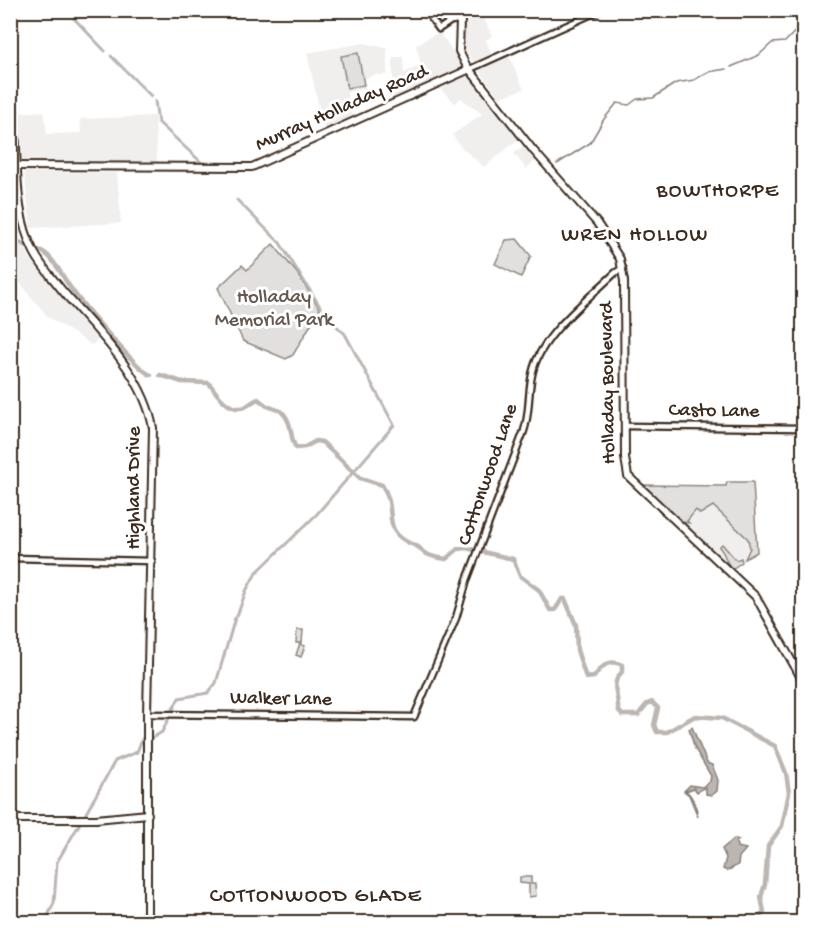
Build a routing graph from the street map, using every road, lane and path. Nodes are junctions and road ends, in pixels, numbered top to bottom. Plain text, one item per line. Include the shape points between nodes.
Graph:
1 (425, 10) edge
2 (460, 10) edge
3 (601, 10) edge
4 (460, 20) junction
5 (470, 69) junction
6 (10, 95) edge
7 (14, 166) edge
8 (623, 268) junction
9 (625, 426) junction
10 (804, 428) edge
11 (10, 558) edge
12 (152, 561) junction
13 (804, 683) edge
14 (147, 714) junction
15 (414, 717) joint
16 (148, 814) junction
17 (10, 819) edge
18 (147, 922) edge

1 - 4 street via 439,29
2 - 4 main road
3 - 5 street, Murray Holladay Road
4 - 5 main road, Holladay Boulevard via 460,49
5 - 7 main road, Murray Holladay Road via 258,165
5 - 8 main road, Holladay Boulevard via 607,236
6 - 7 main road, Highland Drive via 14,112
7 - 12 main road, Highland Drive via 23,223 35,255 130,372 146,402 154,432
8 - 9 main road, Holladay Boulevard
8 - 15 street, Cottonwood Lane via 543,346 532,373 527,421 456,618
9 - 10 street, Casto Lane
9 - 13 main road, Holladay Boulevard via 625,467 630,479 758,600
11 - 12 street
12 - 14 main road, Highland Drive
14 - 15 street, Walker Lane
14 - 16 main road, Highland Drive
16 - 17 main road via 96,819
16 - 18 main road, Highland Drive

